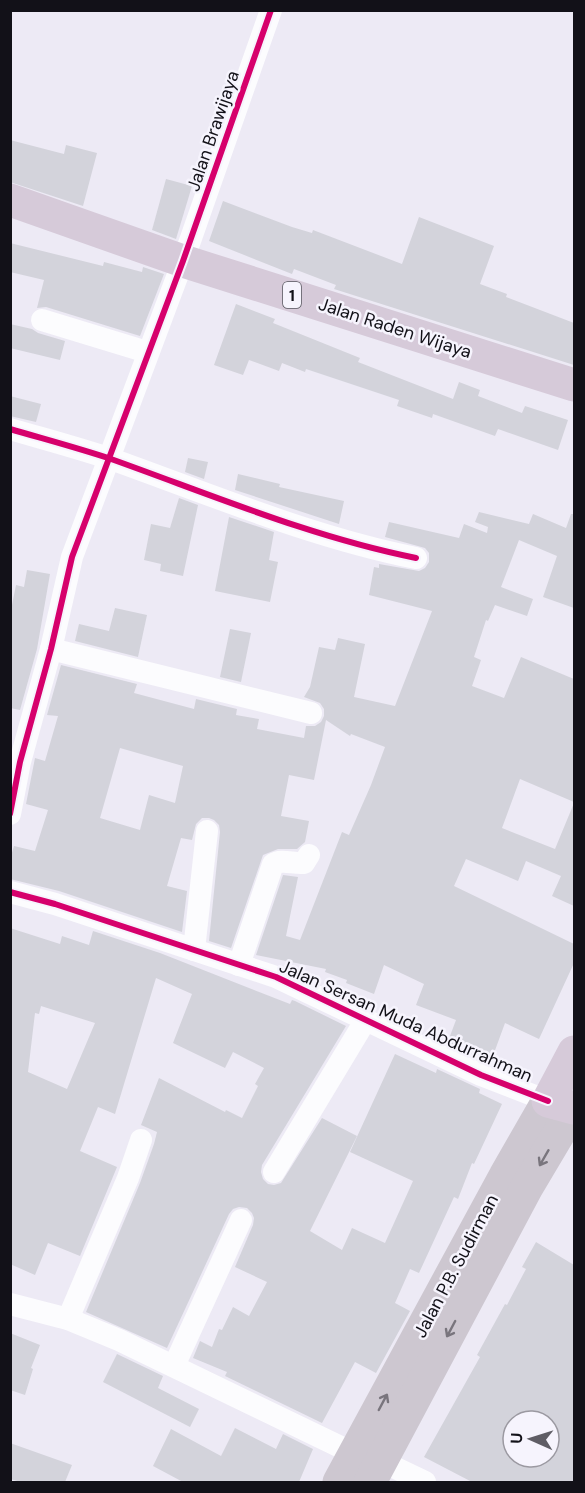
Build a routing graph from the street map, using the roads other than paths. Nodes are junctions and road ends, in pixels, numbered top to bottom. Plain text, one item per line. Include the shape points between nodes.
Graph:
1 (271, 10) edge
2 (10, 200) edge
3 (183, 261) junction
4 (42, 320) dead end
5 (147, 352) junction
6 (574, 385) edge
7 (10, 429) edge
8 (108, 458) junction
9 (416, 558) dead end
10 (51, 649) junction
11 (310, 713) dead end
12 (21, 722) edge
13 (10, 814) edge
14 (207, 831) dead end
15 (309, 855) dead end
16 (10, 892) edge
17 (194, 950) junction
18 (239, 965) junction
19 (365, 1021) junction
20 (574, 1052) edge
21 (568, 1106) edge
22 (141, 1140) dead end
23 (274, 1172) dead end
24 (241, 1220) dead end
25 (10, 1304) edge
26 (68, 1319) junction
27 (174, 1366) junction
28 (368, 1466) edge
29 (339, 1482) edge
30 (425, 1482) edge

1 - 3 street, Jalan Brawijaya
2 - 3 highway, Jalan Raden Wijaya / 1
3 - 5 street, Jalan Brawijaya
3 - 6 highway, Jalan Raden Wijaya / 1
4 - 5 street
5 - 8 street, Jalan Brawijaya
7 - 8 street
8 - 9 street via 289,524
8 - 10 street, Jalan Brawijaya via 69,567
10 - 11 street
10 - 12 street, Jalan Brawijaya
12 - 13 street, Jalan Brawijaya via 20,762
14 - 17 street
15 - 18 street via 304,863 273,864
16 - 17 street, Jalan Sersan Muda Abdurrahman
17 - 18 street, Jalan Sersan Muda Abdurrahman
18 - 19 street, Jalan Sersan Muda Abdurrahman via 276,977
19 - 21 street, Jalan Sersan Muda Abdurrahman via 481,1075
19 - 23 street
20 - 21 highway, Jalan P.B. Sudirman
21 - 28 main road, Jalan P.B. Sudirman via 527,1188
22 - 26 street
24 - 27 street
25 - 26 street
26 - 27 street
27 - 28 street
28 - 29 main road, Jalan P.B. Sudirman
28 - 30 street

